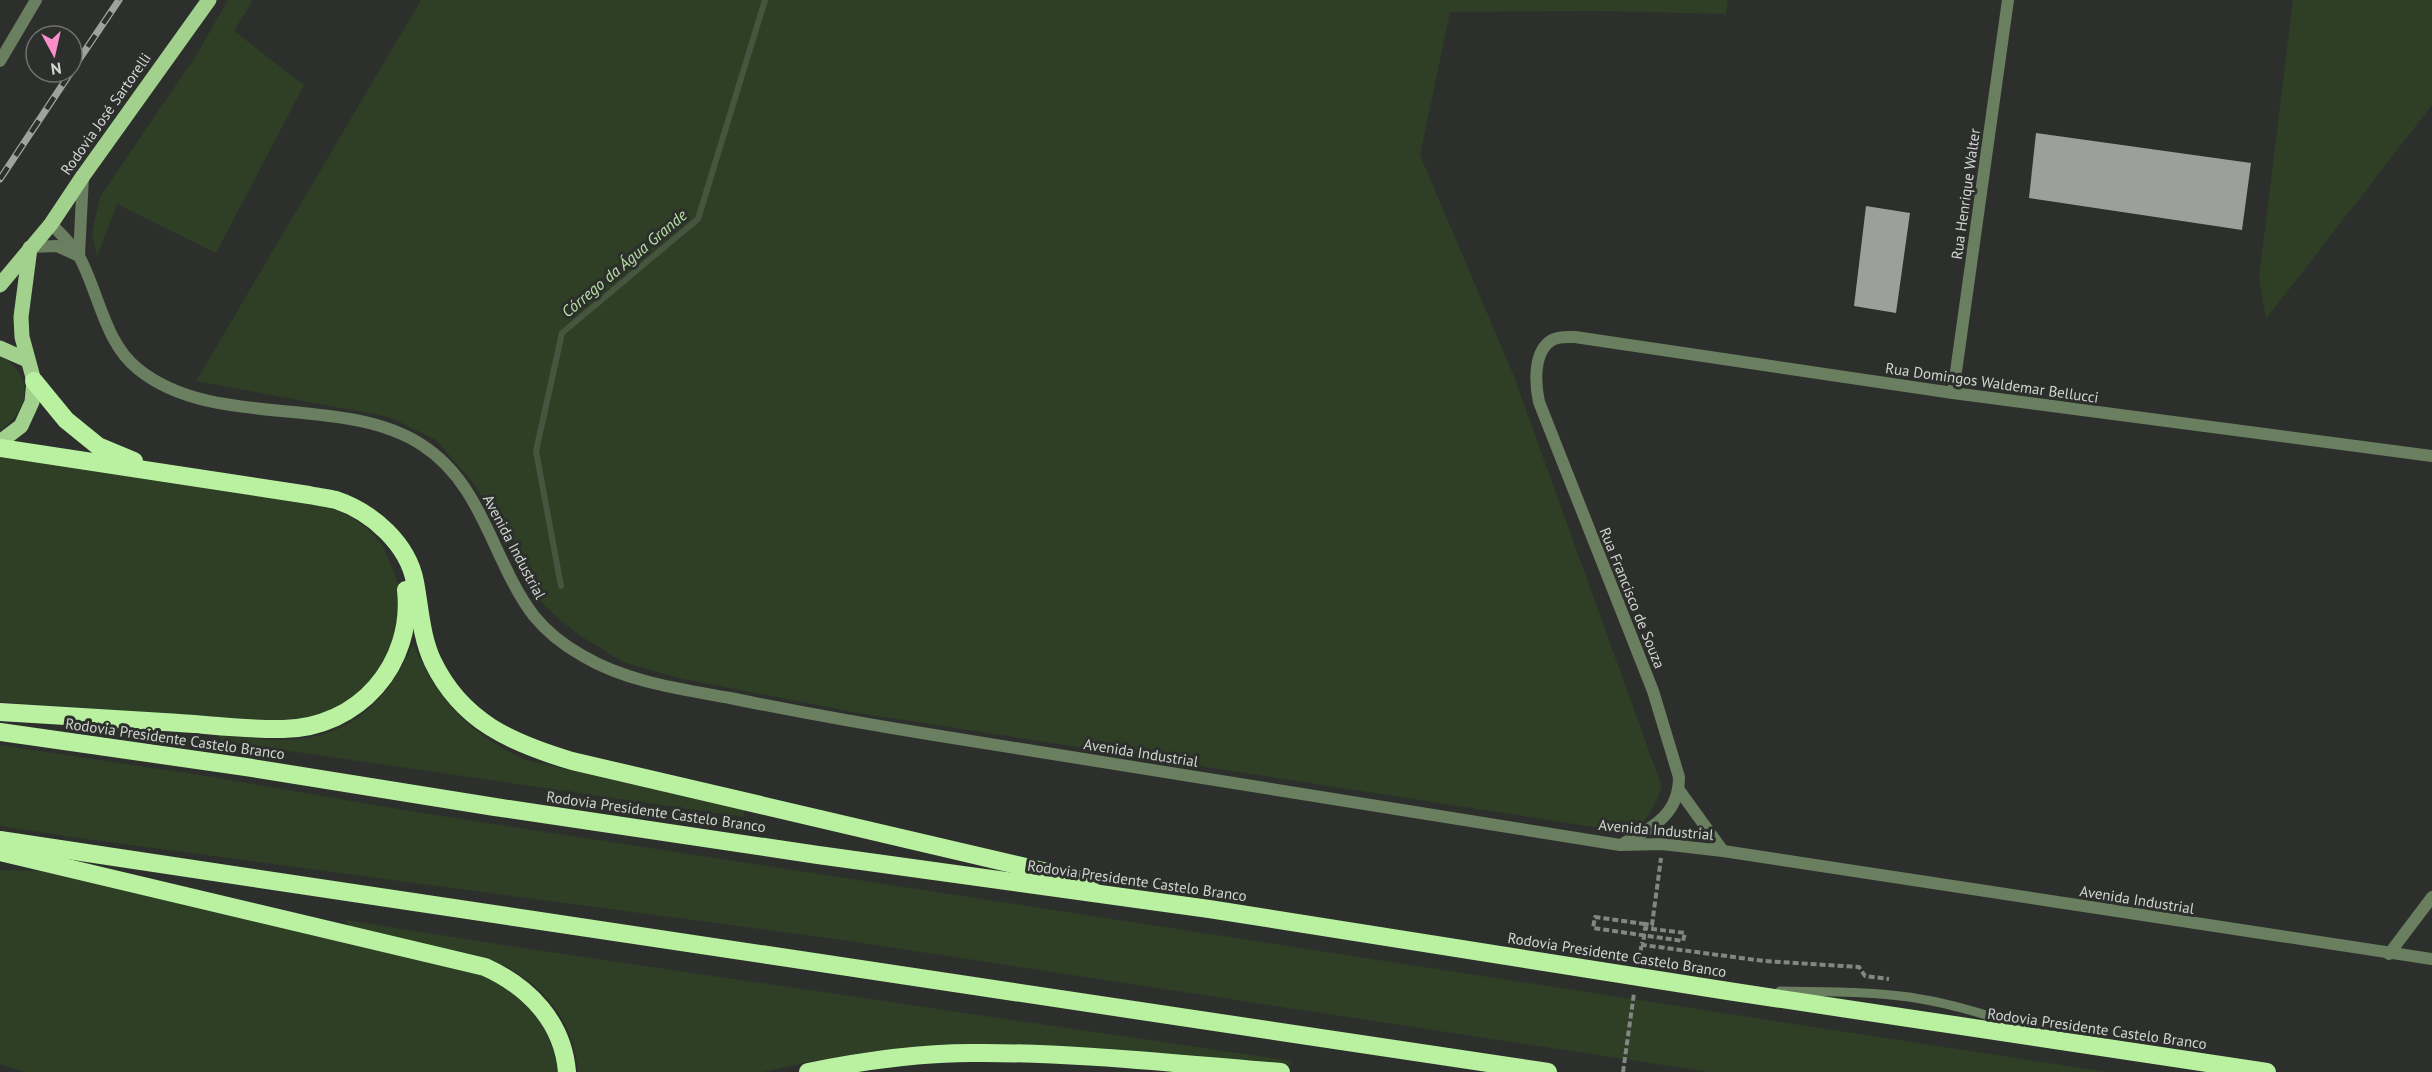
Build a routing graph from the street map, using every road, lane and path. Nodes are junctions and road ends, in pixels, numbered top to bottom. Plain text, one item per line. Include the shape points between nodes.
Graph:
1 (36, 0) edge
2 (209, 0) edge
3 (2008, 0) edge
4 (0, 61) edge
5 (83, 176) junction
6 (51, 224) junction
7 (30, 247) junction
8 (79, 256) junction
9 (0, 285) edge
10 (1549, 341) joint
11 (0, 348) edge
12 (27, 360) junction
13 (34, 381) junction
14 (1953, 393) junction
15 (0, 442) edge
16 (0, 448) edge
17 (2432, 456) edge
18 (158, 472) junction
19 (385, 532) junction
20 (0, 712) edge
21 (0, 732) edge
22 (1679, 790) junction
23 (0, 840) edge
24 (1620, 845) junction
25 (1722, 851) junction
26 (0, 852) edge
27 (2432, 897) edge
28 (1209, 909) junction
29 (1645, 926) junction
30 (2389, 954) junction
31 (2432, 959) edge
32 (1728, 991) junction
33 (1909, 997) junction
34 (2062, 1042) junction
35 (567, 1072) edge
36 (808, 1072) edge
37 (1281, 1072) edge
38 (1548, 1072) edge
39 (2267, 1072) edge

1 - 4 street
2 - 5 main road, Rodovia José Sartorelli
3 - 14 street, Rua Henrique Walter
5 - 6 main road, Rodovia José Sartorelli
5 - 8 street
6 - 7 main road, Rodovia José Sartorelli
6 - 8 street, Avenida Industrial
7 - 8 street via 57,246
7 - 9 main road, Rodovia José Sartorelli
7 - 12 main road via 21,317
8 - 24 street, Avenida Industrial via 120,351 160,385 186,396 227,404 363,423 411,438 442,459 476,505 534,616 580,655 614,672 854,723
10 - 14 street, Rua Domingos Waldemar Bellucci via 1575,337
10 - 22 street, Rua Francisco de Souza via 1537,366 1539,402 1653,691 1675,757
11 - 12 main road
12 - 13 main road
13 - 15 main road via 32,402 21,426
13 - 18 highway via 66,420 98,446
14 - 17 street, Rua Domingos Waldemar Bellucci
16 - 18 highway
18 - 19 highway via 336,501 370,518
19 - 20 highway via 404,580 404,637 382,680 354,707 332,719 284,730
19 - 28 highway via 399,545 415,579 432,661 470,712 512,740 572,761
21 - 28 highway, Rodovia Presidente Castelo Branco via 818,855
22 - 24 street via 1668,814
22 - 25 street
23 - 38 highway
24 - 25 street, Avenida Industrial via 1662,844
25 - 30 street, Avenida Industrial
26 - 35 highway via 506,976 537,1001 560,1039
27 - 30 street
28 - 32 highway, Rodovia Presidente Castelo Branco
29 - 29 path via 1595,917 1593,928 1683,941 1685,933
29 - 33 path via 1643,945 1764,961 1859,967 1865,976 1910,981
30 - 31 street, Avenida Industrial
32 - 33 lane
32 - 34 highway, Rodovia Presidente Castelo Branco
33 - 34 lane via 1967,1009
34 - 39 highway, Rodovia Presidente Castelo Branco
36 - 37 highway via 877,1060 970,1053

